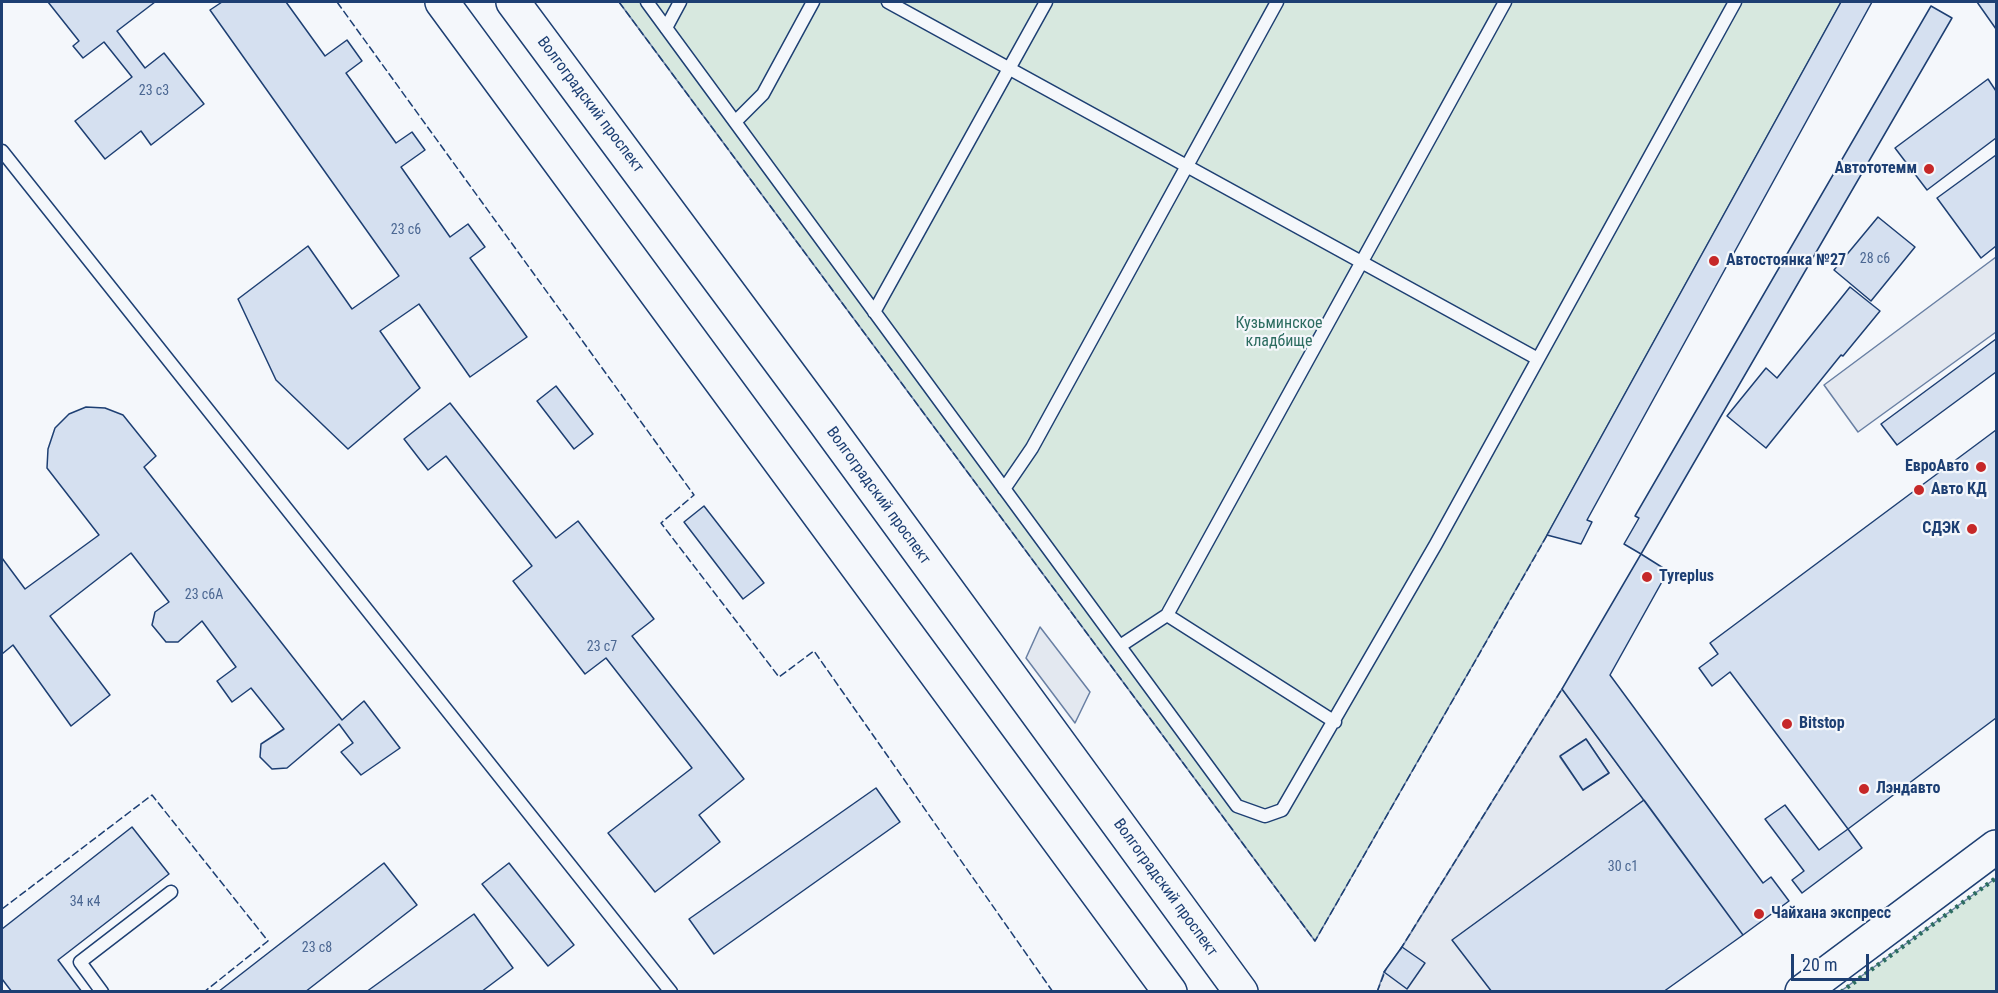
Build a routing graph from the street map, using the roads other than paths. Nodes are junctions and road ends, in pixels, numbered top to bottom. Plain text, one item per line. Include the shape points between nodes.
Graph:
1 (442, 2) edge
2 (513, 2) edge
3 (647, 2) edge
4 (680, 2) edge
5 (813, 2) edge
6 (888, 2) edge
7 (1046, 2) edge
8 (1277, 2) edge
9 (1504, 2) edge
10 (1735, 2) edge
11 (666, 28) junction
12 (1010, 68) junction
13 (735, 122) junction
14 (2, 150) edge
15 (1187, 165) junction
16 (1362, 261) junction
17 (874, 312) junction
18 (1538, 358) junction
19 (1004, 489) junction
20 (1167, 615) junction
21 (1120, 646) junction
22 (1335, 722) junction
23 (1996, 847) edge
24 (171, 892) dead end
25 (102, 992) edge
26 (671, 992) edge
27 (1170, 992) edge
28 (1241, 992) edge
29 (1802, 992) edge

1 - 27 main road
2 - 28 main road, Волгоградский проспект
3 - 11 lane
4 - 11 lane
5 - 13 lane via 763,94
6 - 12 lane
7 - 12 lane
8 - 15 lane
9 - 16 lane
10 - 18 lane
11 - 13 lane
12 - 15 lane
12 - 17 lane
13 - 17 lane
14 - 26 lane
15 - 16 lane
15 - 19 lane via 1032,448
16 - 18 lane
16 - 20 lane
17 - 19 lane
18 - 22 lane
19 - 21 lane
20 - 21 lane
20 - 22 lane
21 - 22 lane via 1237,806 1256,813 1265,816 1282,810
23 - 29 main road
24 - 25 lane via 80,962

